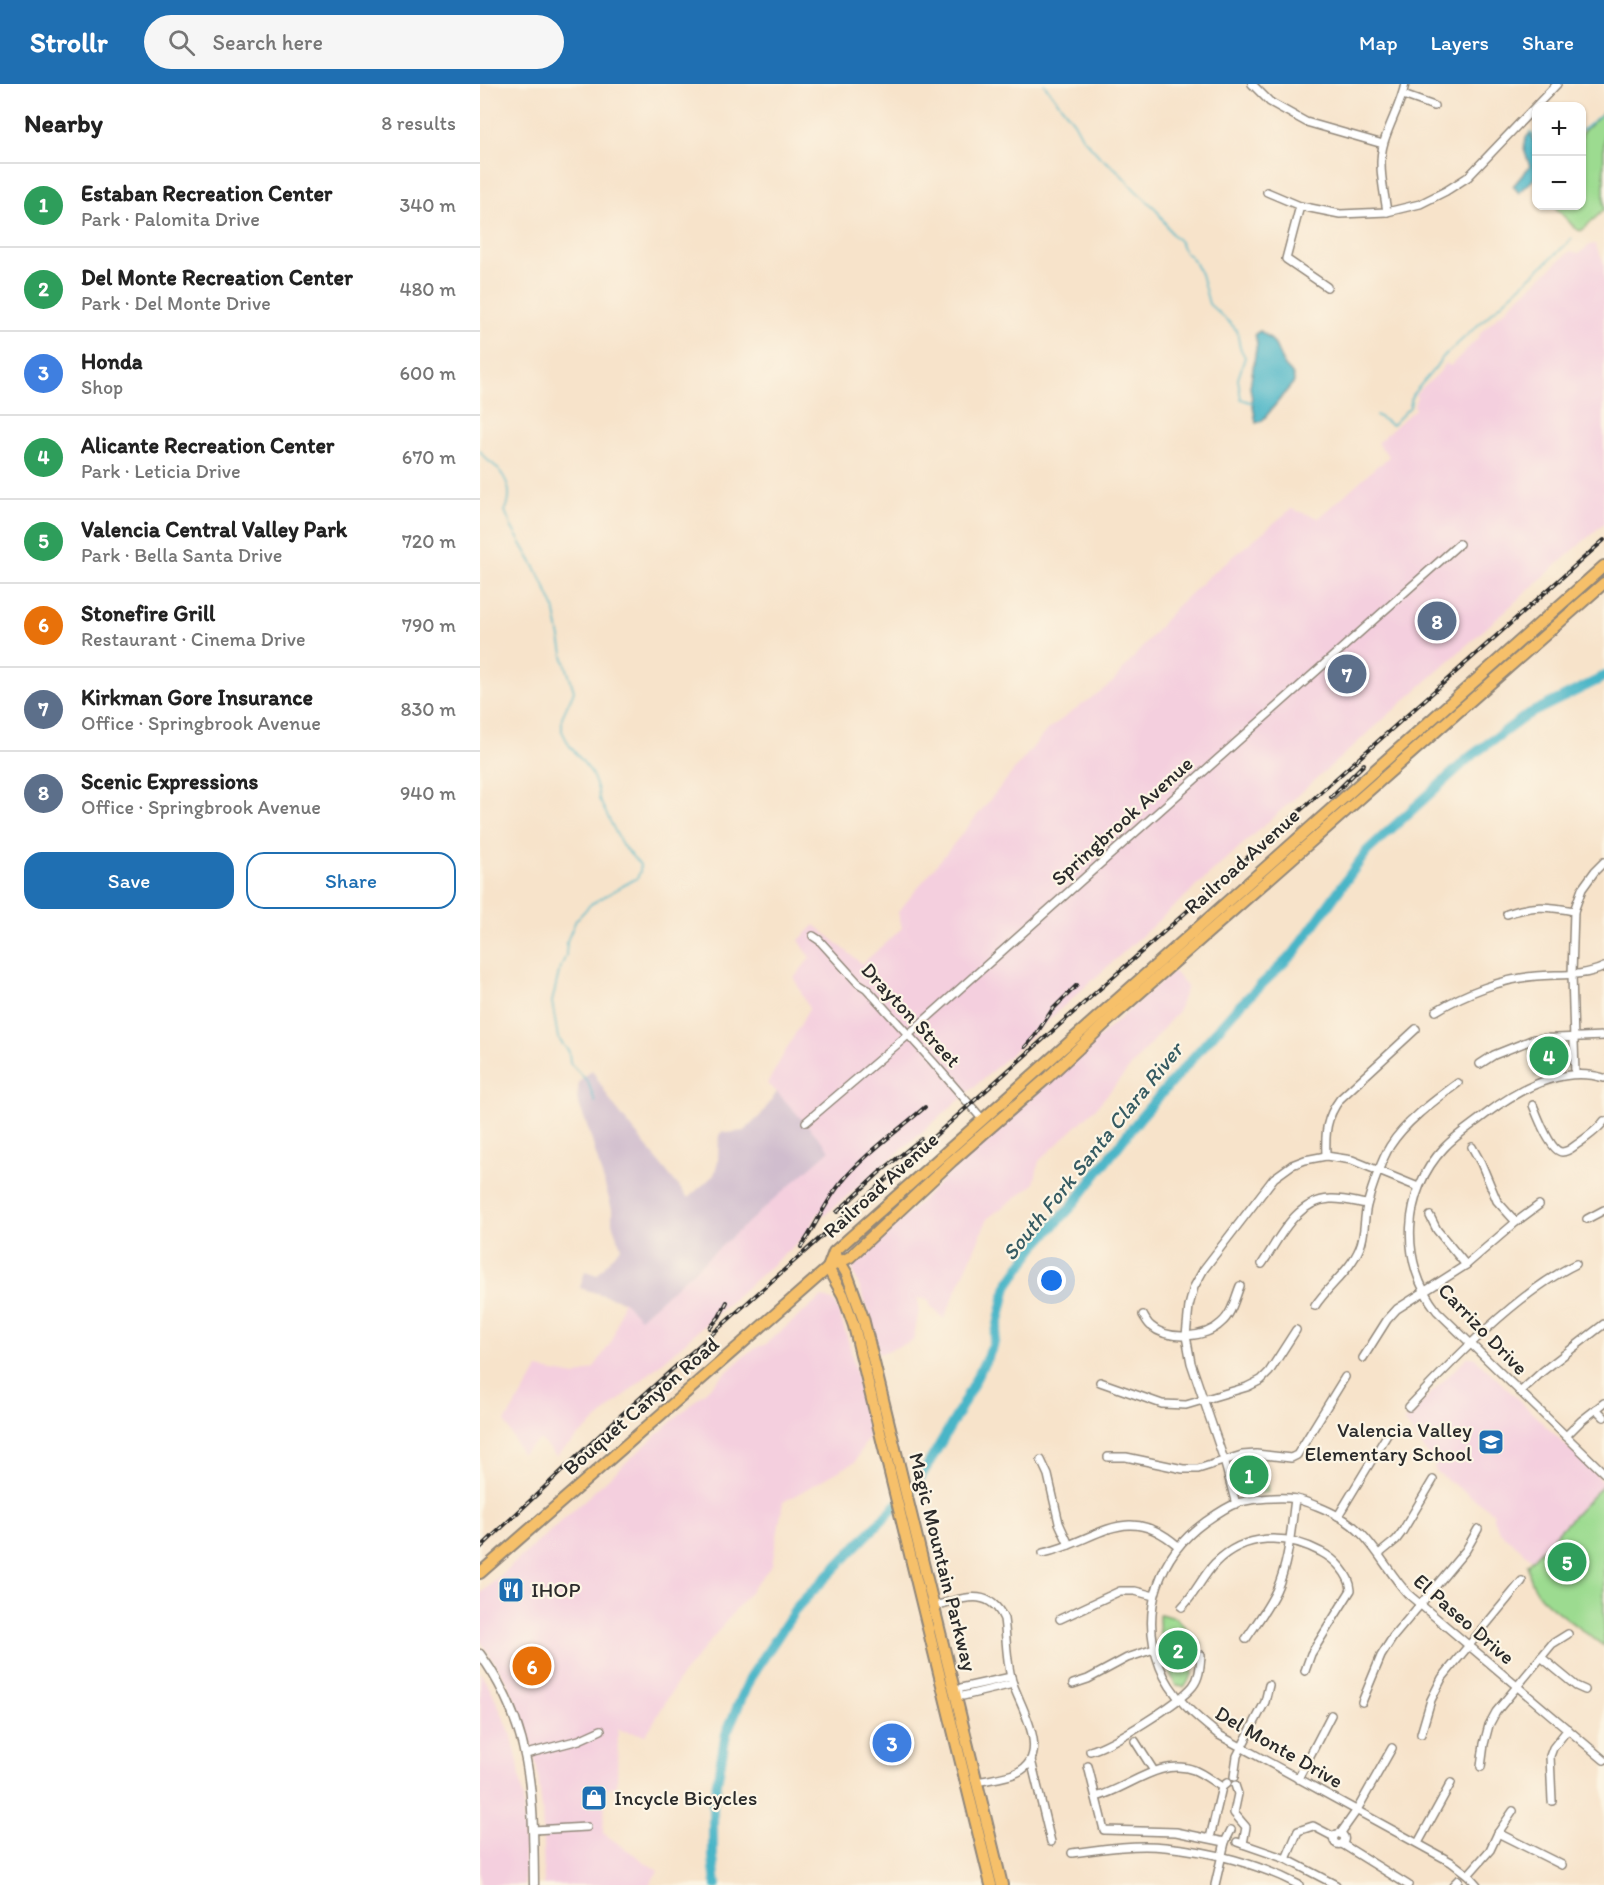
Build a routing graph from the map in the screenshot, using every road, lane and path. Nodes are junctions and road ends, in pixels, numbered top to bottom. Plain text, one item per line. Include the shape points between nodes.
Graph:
1 (1252, 84) edge
2 (1405, 84) edge
3 (1557, 84) edge
4 (1403, 95) junction
5 (1434, 106) dead end
6 (1383, 144) junction
7 (1267, 192) dead end
8 (1300, 206) junction
9 (1387, 212) junction
10 (1327, 287) dead end
11 (1459, 544) dead end
12 (1604, 566) edge
13 (1604, 584) edge
14 (1604, 862) edge
15 (1232, 896) junction
16 (1574, 911) junction
17 (1507, 914) dead end
18 (813, 936) dead end
19 (1201, 940) junction
20 (1604, 967) edge
21 (1572, 974) junction
22 (1436, 1011) dead end
23 (1416, 1029) dead end
24 (908, 1035) junction
25 (1604, 1036) edge
26 (1574, 1037) junction
27 (1480, 1064) dead end
28 (1575, 1074) junction
29 (1604, 1078) edge
30 (1458, 1083) dead end
31 (1533, 1105) dead end
32 (983, 1120) junction
33 (1604, 1121) edge
34 (806, 1122) dead end
35 (1472, 1147) dead end
36 (1326, 1156) junction
37 (1380, 1171) junction
38 (1418, 1187) junction
39 (1367, 1204) junction
40 (1539, 1205) dead end
41 (1604, 1210) edge
42 (1430, 1216) dead end
43 (1587, 1219) dead end
44 (1516, 1222) junction
45 (834, 1252) junction
46 (840, 1263) junction
47 (1576, 1263) dead end
48 (1262, 1264) dead end
49 (1466, 1265) junction
50 (828, 1268) junction
51 (1240, 1286) dead end
52 (1424, 1291) junction
53 (1315, 1306) dead end
54 (1143, 1315) dead end
55 (1604, 1324) edge
56 (1296, 1330) dead end
57 (1186, 1336) junction
58 (1471, 1345) junction
59 (1364, 1358) dead end
60 (1345, 1377) dead end
61 (1100, 1382) dead end
62 (1520, 1392) junction
63 (1203, 1401) junction
64 (1604, 1403) edge
65 (1409, 1407) dead end
66 (1596, 1409) junction
67 (1604, 1417) edge
68 (1390, 1430) dead end
69 (1566, 1436) junction
70 (1108, 1457) dead end
71 (1041, 1460) dead end
72 (1224, 1461) junction
73 (1604, 1473) edge
74 (1433, 1480) dead end
75 (1295, 1499) junction
76 (1236, 1504) junction
77 (1338, 1516) junction
78 (1478, 1529) dead end
79 (1290, 1540) junction
80 (1069, 1545) junction
81 (1178, 1546) junction
82 (1044, 1553) dead end
83 (1379, 1554) junction
84 (480, 1573) edge
85 (1522, 1581) dead end
86 (1154, 1596) junction
87 (1421, 1605) junction
88 (934, 1606) junction
89 (1182, 1607) dead end
90 (1060, 1618) dead end
91 (1568, 1634) dead end
92 (1246, 1639) dead end
93 (1469, 1645) junction
94 (1154, 1649) junction
95 (480, 1654) edge
96 (1201, 1655) dead end
97 (1541, 1657) junction
98 (1305, 1671) dead end
99 (1012, 1681) junction
100 (1073, 1684) dead end
101 (1269, 1685) dead end
102 (1517, 1686) junction
103 (1585, 1690) dead end
104 (956, 1694) junction
105 (1179, 1699) junction
106 (1362, 1702) dead end
107 (1331, 1714) dead end
108 (1568, 1729) junction
109 (601, 1730) dead end
110 (1421, 1734) dead end
111 (1135, 1741) dead end
112 (1392, 1748) dead end
113 (1090, 1751) dead end
114 (1241, 1752) junction
115 (526, 1754) junction
116 (1030, 1760) junction
117 (1604, 1760) edge
118 (1088, 1766) dead end
119 (1481, 1767) dead end
120 (1154, 1771) junction
121 (1298, 1779) junction
122 (977, 1782) junction
123 (1230, 1783) junction
124 (1451, 1783) dead end
125 (1096, 1797) junction
126 (1552, 1801) dead end
127 (1357, 1810) junction
128 (1513, 1811) dead end
129 (587, 1827) dead end
130 (533, 1830) junction
131 (1231, 1830) dead end
132 (1498, 1833) junction
133 (1210, 1838) junction
134 (1340, 1838) junction
135 (1051, 1842) dead end
136 (1225, 1842) junction
137 (1418, 1843) junction
138 (1072, 1853) dead end
139 (1221, 1857) junction
140 (1286, 1859) junction
141 (1562, 1865) dead end
142 (1468, 1875) junction
143 (534, 1885) edge
144 (991, 1885) edge
145 (1002, 1885) edge
146 (1215, 1885) edge
147 (1299, 1885) edge
148 (1336, 1885) edge
149 (1408, 1885) edge
150 (1477, 1885) edge

1 - 6 street via 1270,102 1306,122
2 - 4 street
3 - 9 street via 1468,177 1420,204
4 - 5 street
4 - 6 street
6 - 9 street via 1381,172
7 - 8 street
8 - 9 street via 1340,214
8 - 10 street via 1286,259
11 - 24 street, Springbrook Avenue
12 - 15 main road, Railroad Avenue
13 - 19 main road, Railroad Avenue
14 - 16 street via 1582,889
15 - 19 main road via 1228,907 1200,934
15 - 32 main road, Railroad Avenue
16 - 17 street via 1546,906
16 - 21 street
18 - 24 street, Drayton Street
19 - 46 main road, Railroad Avenue
20 - 21 street
21 - 22 street via 1513,980
21 - 26 street
23 - 36 street via 1331,1111
24 - 32 street, Drayton Street
24 - 34 street, Springbrook Avenue
25 - 26 street
26 - 27 street via 1534,1038
26 - 28 street
28 - 29 street, Carrizo Drive
28 - 38 street, Carrizo Drive via 1524,1088 1492,1110 1444,1148
30 - 37 street via 1404,1129 1389,1147
31 - 33 street via 1552,1145 1560,1152 1583,1140
32 - 45 main road, Railroad Avenue
35 - 44 street via 1497,1201
36 - 37 street via 1352,1160
36 - 57 street via 1292,1165 1274,1178 1216,1251 1194,1287
37 - 38 street
37 - 39 street
38 - 52 street, Carrizo Drive via 1410,1227 1411,1251
39 - 48 street via 1330,1198 1315,1201 1295,1216
39 - 53 street via 1359,1249
40 - 44 street
41 - 43 street
42 - 49 street
44 - 49 street
45 - 46 main road, Magic Mountain Parkway
45 - 50 main road, Railroad Avenue
46 - 50 main road, Railroad Avenue
46 - 88 main road, Magic Mountain Parkway via 863,1318
47 - 58 street via 1516,1304
49 - 52 street
50 - 84 main road, Bouquet Canyon Road
50 - 144 main road, Magic Mountain Parkway via 854,1326
51 - 57 street via 1223,1322 1207,1332
52 - 58 street, Carrizo Drive via 1437,1311
52 - 59 street via 1387,1320
54 - 57 street via 1151,1327 1166,1334
55 - 62 street
56 - 63 street via 1261,1380
57 - 63 street
58 - 62 street, Carrizo Drive
58 - 65 street
60 - 72 street via 1297,1455 1242,1455
61 - 63 street via 1162,1404
62 - 69 street, Carrizo Drive
63 - 72 street
64 - 66 street
66 - 67 street
66 - 69 street
68 - 77 street
69 - 73 street, Carrizo Drive
70 - 72 street via 1183,1469
71 - 80 street
72 - 76 street
74 - 83 street via 1402,1532
75 - 76 street, El Paseo Drive
75 - 77 street, El Paseo Drive
75 - 79 street
76 - 81 street, Del Monte Drive via 1189,1533
77 - 83 street, El Paseo Drive
78 - 87 street
79 - 89 street via 1263,1539 1232,1550 1216,1562
79 - 92 street via 1275,1593
79 - 98 street via 1325,1554 1351,1581 1351,1590 1311,1654
80 - 81 street via 1102,1530 1135,1524 1166,1535
80 - 82 street
81 - 86 street, Del Monte Drive
83 - 87 street, El Paseo Drive via 1401,1587
85 - 93 street
86 - 90 street via 1120,1591
86 - 94 street, Del Monte Drive
87 - 93 street, El Paseo Drive
87 - 106 street via 1381,1656
88 - 99 street via 975,1597 995,1605 1004,1619
88 - 104 main road, Magic Mountain Parkway
91 - 97 street
93 - 102 street, El Paseo Drive
93 - 110 street via 1442,1678
94 - 100 street
94 - 105 street, Del Monte Drive
95 - 115 street via 505,1695
96 - 105 street via 1194,1685
97 - 102 street
97 - 103 street
99 - 104 street via 961,1688
99 - 116 street via 1034,1738
101 - 114 street
102 - 108 street, El Paseo Drive
102 - 119 street via 1489,1725
104 - 122 main road, Magic Mountain Parkway
105 - 113 street
105 - 114 street, Del Monte Drive
107 - 121 street
108 - 117 street, El Paseo Drive
108 - 126 street via 1550,1756
109 - 115 street
111 - 120 street
112 - 127 street
114 - 121 street, Del Monte Drive
114 - 123 street
115 - 130 street
116 - 122 street via 1016,1773
116 - 135 street
118 - 125 street
120 - 123 street via 1182,1767
120 - 125 street
121 - 127 street, Del Monte Drive
122 - 145 main road, Magic Mountain Parkway
123 - 133 street
123 - 140 street via 1238,1794 1234,1813 1246,1827 1240,1843
124 - 137 street
125 - 133 street via 1104,1830 1176,1832
127 - 134 street
127 - 137 street, Del Monte Drive
128 - 132 street
129 - 130 street
130 - 143 street
131 - 136 street
132 - 141 street
132 - 142 street via 1490,1850
133 - 136 street
134 - 140 street via 1313,1826 1298,1831
134 - 149 street
136 - 139 street
137 - 142 street, Del Monte Drive
138 - 139 street via 1164,1847
139 - 146 street
139 - 147 street
140 - 148 street
142 - 150 street, Del Monte Drive

